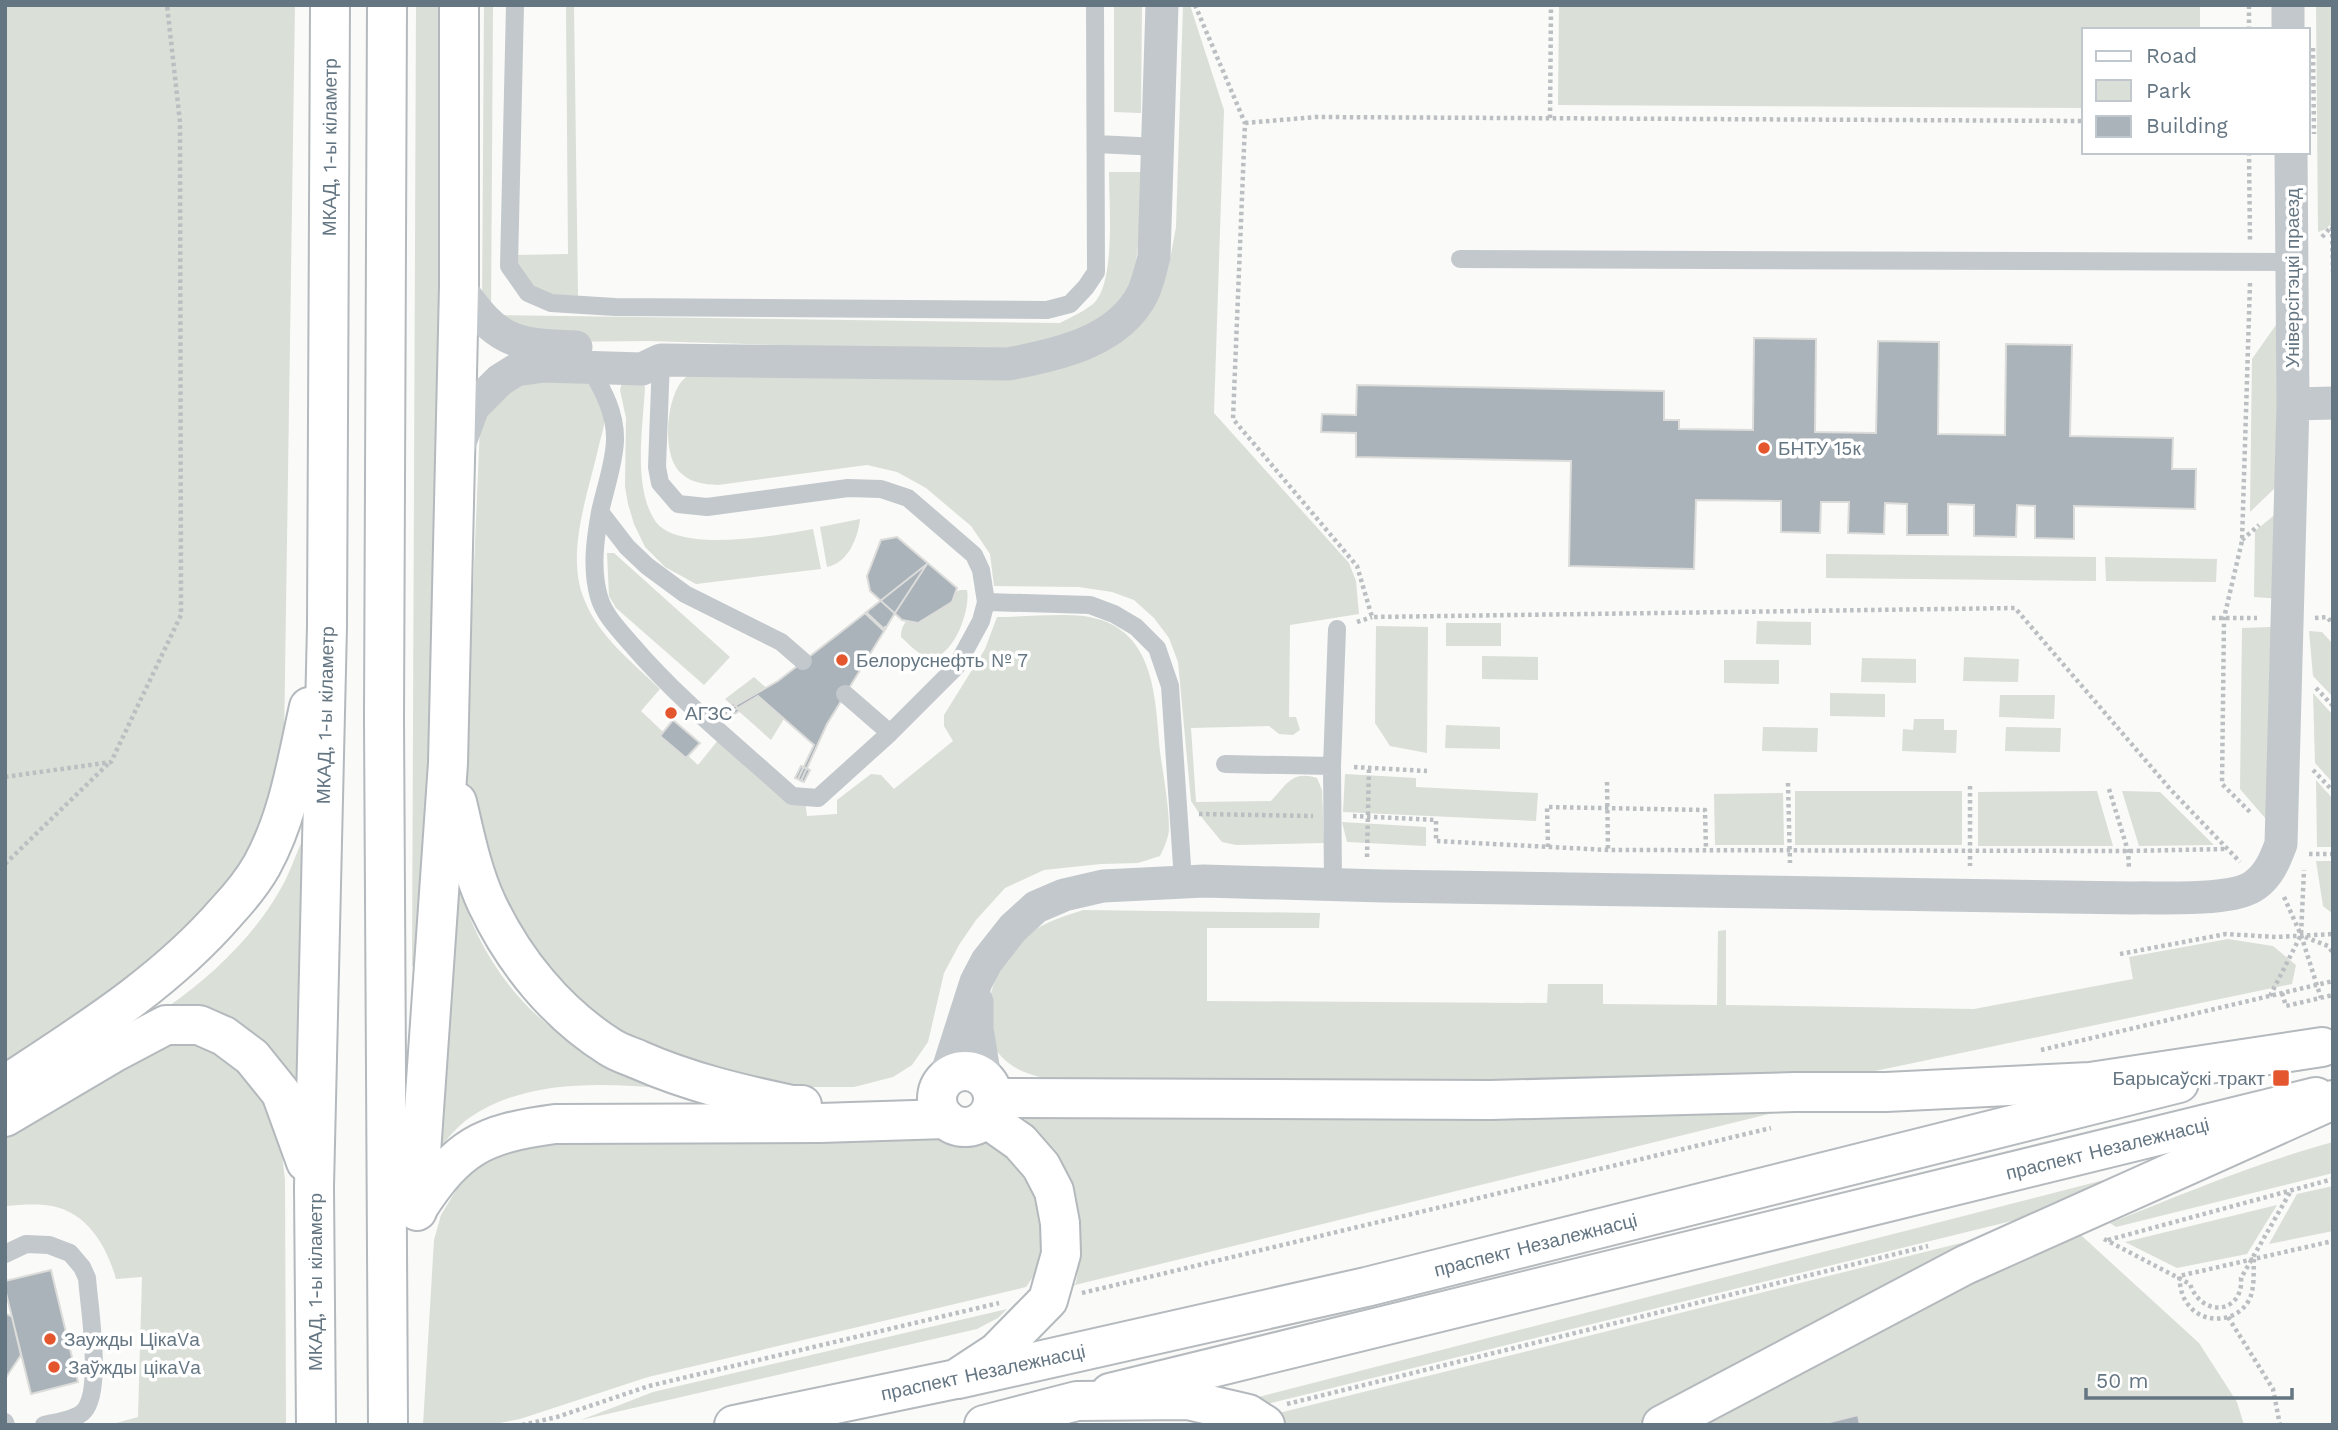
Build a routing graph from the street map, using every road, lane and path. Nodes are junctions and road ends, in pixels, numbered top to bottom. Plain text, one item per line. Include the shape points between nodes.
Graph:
1 (167, 5) edge
2 (330, 5) edge
3 (387, 5) edge
4 (459, 5) edge
5 (515, 5) edge
6 (1096, 5) edge
7 (1162, 5) edge
8 (1195, 5) edge
9 (1551, 5) edge
10 (2249, 5) edge
11 (2288, 5) edge
12 (2249, 28) edge
13 (2288, 28) edge
14 (1550, 118) junction
15 (2082, 121) edge
16 (1245, 123) junction
17 (1096, 144) junction
18 (1159, 147) junction
19 (2249, 154) edge
20 (2291, 154) edge
21 (2332, 226) edge
22 (1460, 259) dead end
23 (2250, 261) junction
24 (2293, 262) junction
25 (2333, 272) edge
26 (459, 287) junction
27 (661, 360) junction
28 (590, 368) junction
29 (2333, 403) edge
30 (2293, 404) junction
31 (457, 451) junction
32 (600, 512) junction
33 (986, 602) junction
34 (2213, 618) dead end
35 (2224, 618) junction
36 (2287, 618) junction
37 (327, 626) junction
38 (1336, 629) dead end
39 (803, 661) dead end
40 (2315, 687) dead end
41 (845, 694) dead end
42 (2333, 706) edge
43 (890, 733) junction
44 (2306, 761) dead end
45 (111, 762) junction
46 (448, 763) junction
47 (1225, 764) dead end
48 (1332, 766) junction
49 (1369, 767) junction
50 (1427, 771) dead end
51 (5, 777) edge
52 (1606, 782) dead end
53 (1788, 783) dead end
54 (1970, 786) dead end
55 (2109, 789) dead end
56 (2333, 791) edge
57 (1607, 808) junction
58 (1179, 814) junction
59 (1332, 816) junction
60 (1367, 817) junction
61 (2256, 818) dead end
62 (1548, 848) junction
63 (2227, 849) junction
64 (1608, 850) junction
65 (1706, 850) junction
66 (1970, 850) junction
67 (1790, 851) junction
68 (2128, 851) junction
69 (5, 864) edge
70 (2242, 864) dead end
71 (1183, 881) junction
72 (1333, 885) junction
73 (1366, 886) junction
74 (1790, 893) junction
75 (1971, 894) junction
76 (2132, 898) junction
77 (2301, 935) junction
78 (2333, 935) edge
79 (2328, 946) junction
80 (2333, 953) edge
81 (2120, 954) dead end
82 (2333, 981) edge
83 (976, 982) junction
84 (2318, 984) junction
85 (2283, 993) junction
86 (2333, 995) edge
87 (2270, 996) junction
88 (2321, 998) junction
89 (2327, 1046) edge
90 (2032, 1052) dead end
91 (5, 1085) edge
92 (2333, 1093) edge
93 (988, 1098) junction
94 (943, 1100) junction
95 (2333, 1100) edge
96 (5, 1117) edge
97 (1773, 1127) dead end
98 (2333, 1179) edge
99 (314, 1187) junction
100 (2292, 1189) junction
101 (417, 1211) junction
102 (2070, 1218) junction
103 (2108, 1241) junction
104 (2333, 1241) edge
105 (1937, 1244) dead end
106 (5, 1254) edge
107 (2254, 1258) junction
108 (2179, 1276) junction
109 (1040, 1306) junction
110 (2228, 1317) junction
111 (388, 1348) junction
112 (956, 1379) junction
113 (1077, 1401) junction
114 (1257, 1420) edge
115 (44, 1425) edge
116 (316, 1425) edge
117 (388, 1425) edge
118 (522, 1425) edge
119 (734, 1425) edge
120 (984, 1425) edge
121 (1662, 1425) edge
122 (2280, 1425) edge

1 - 45 path via 180,122 181,615
2 - 37 main road, МКАД, 1-ы кіламетр
3 - 111 main road via 384,718
4 - 26 main road
5 - 17 lane via 509,266 528,293 551,303 1033,310 1070,304 1096,272
6 - 17 lane
7 - 18 street
8 - 16 path
9 - 14 path
10 - 12 path
11 - 13 street
14 - 15 path
14 - 16 path via 1316,117
16 - 63 path via 1233,419 1357,566 1373,617 2015,608
17 - 18 lane
18 - 27 street via 1154,257 1142,294 1124,317 1100,336 1074,348 1008,364
19 - 23 path
20 - 24 street, Універсітэцкі праезд
21 - 25 path
22 - 23 lane
23 - 24 lane
23 - 35 path via 2242,541
24 - 30 street, Універсітэцкі праезд
26 - 27 street via 481,318 517,341 643,349
26 - 31 main road
27 - 28 street via 642,369
27 - 33 lane via 657,467 660,483 678,503 707,507 848,488 881,489 908,498 974,555
28 - 31 street via 516,370 473,407
28 - 32 lane via 605,394 615,441
29 - 30 street
30 - 36 street, Універсітэцкі праезд
31 - 46 main road
32 - 39 lane via 627,547 685,594 781,642
32 - 43 lane via 594,570 600,599 614,624 657,674 792,796 818,798
33 - 43 lane via 956,667
33 - 58 lane via 1090,605 1136,627 1157,648 1170,686
34 - 35 path
35 - 36 path
35 - 61 path via 2222,784
36 - 76 street, Універсітэцкі праезд via 2281,844 2272,867 2254,886 2231,895
37 - 91 main road via 285,812 262,865 240,897 210,931 118,1011
37 - 99 main road, МКАД, 1-ы кіламетр
38 - 48 lane
40 - 42 path
41 - 43 lane
44 - 56 path
45 - 51 path
45 - 69 path
46 - 94 main road via 467,846 486,902 542,989 612,1049 722,1090 792,1105
46 - 101 main road
47 - 48 lane
48 - 49 path
48 - 59 lane
49 - 50 path
49 - 60 path
52 - 57 path
53 - 67 path
54 - 66 path
55 - 68 path
57 - 62 path via 1547,807
57 - 64 path
57 - 65 path via 1705,810
58 - 59 path
58 - 71 lane
59 - 60 path
59 - 72 lane
60 - 62 path via 1436,820 1436,841
60 - 73 path
62 - 64 path
63 - 68 path
63 - 70 path
64 - 65 path
65 - 67 path
66 - 67 path
66 - 68 path
66 - 75 path
67 - 74 path
68 - 76 path
71 - 72 street, Універсітэцкі праезд
71 - 83 street, Універсітэцкі праезд via 1103,886 1036,907 1013,928
72 - 73 street, Універсітэцкі праезд
73 - 74 street, Універсітэцкі праезд
74 - 75 street, Універсітэцкі праезд
75 - 76 street, Універсітэцкі праезд
77 - 78 path
77 - 79 path
77 - 81 path via 2226,934
77 - 84 path
77 - 87 path
78 - 79 path
79 - 80 path
82 - 84 path
83 - 93 street via 977,1029
83 - 94 street, Універсітэцкі праезд
84 - 85 path
84 - 88 path
85 - 87 path
85 - 88 path via 2286,1006
86 - 88 path
87 - 90 path
89 - 93 main road via 2090,1082 1886,1092 1491,1100
89 - 112 main road, праспект Незалежнасці via 1366,1287
92 - 113 main road, праспект Незалежнасці
93 - 94 main road via 977,1125 966,1127 955,1125
93 - 94 main road via 975,1072 965,1070 954,1073
93 - 109 main road via 1041,1166 1054,1191 1061,1254 1048,1300
94 - 101 main road via 806,1123 555,1124 514,1130 479,1143 456,1160 437,1178
95 - 102 main road
96 - 99 main road via 166,1026 199,1025 253,1056 281,1093
97 - 109 path
98 - 100 path
99 - 116 main road, МКАД, 1-ы кіламетр
100 - 103 path
100 - 107 path
101 - 111 main road
102 - 103 path
102 - 121 main road via 1965,1265
103 - 108 path
104 - 107 path
105 - 114 path
106 - 115 lane via 26,1244 49,1245 70,1253 87,1278 93,1396 84,1412
107 - 108 path
107 - 108 path via 2241,1278 2239,1294 2225,1306 2200,1302 2190,1284
107 - 110 path via 2249,1301
108 - 110 path via 2192,1310 2203,1317
109 - 112 main road via 997,1352
109 - 118 path via 1010,1300 649,1386
110 - 122 path via 2273,1389
111 - 117 main road
112 - 119 main road, праспект Незалежнасці
113 - 114 main road via 1188,1400
113 - 120 main road, праспект Незалежнасці

